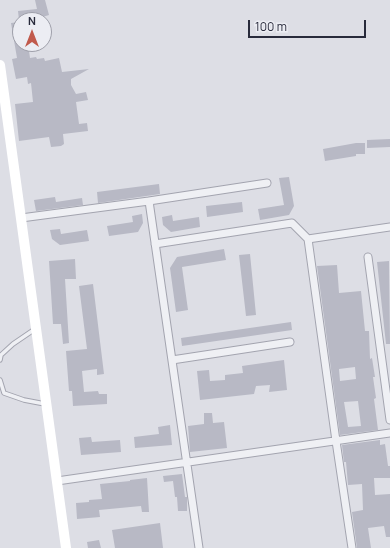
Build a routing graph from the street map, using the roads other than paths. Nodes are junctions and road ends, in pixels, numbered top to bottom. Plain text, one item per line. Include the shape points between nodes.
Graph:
1 (0, 65) edge
2 (267, 183) dead end
3 (149, 201) junction
4 (21, 218) junction
5 (390, 227) edge
6 (308, 239) junction
7 (155, 244) junction
8 (368, 257) dead end
9 (36, 328) junction
10 (290, 342) dead end
11 (0, 360) edge
12 (172, 360) junction
13 (0, 380) edge
14 (46, 405) junction
15 (390, 420) edge
16 (390, 433) edge
17 (336, 441) junction
18 (186, 462) junction
19 (57, 481) junction
20 (66, 548) edge
21 (199, 548) edge
22 (352, 548) edge

1 - 4 main road
2 - 3 street
3 - 4 street
3 - 7 street
4 - 9 main road
5 - 6 street
6 - 7 street via 292,223
6 - 17 street
7 - 12 street
8 - 15 street
9 - 11 lane via 13,344 1,355
9 - 14 main road
10 - 12 street
12 - 18 street
13 - 14 lane via 4,393
14 - 19 main road
16 - 17 street
17 - 18 street
17 - 22 street
18 - 19 street
18 - 21 street
19 - 20 main road

